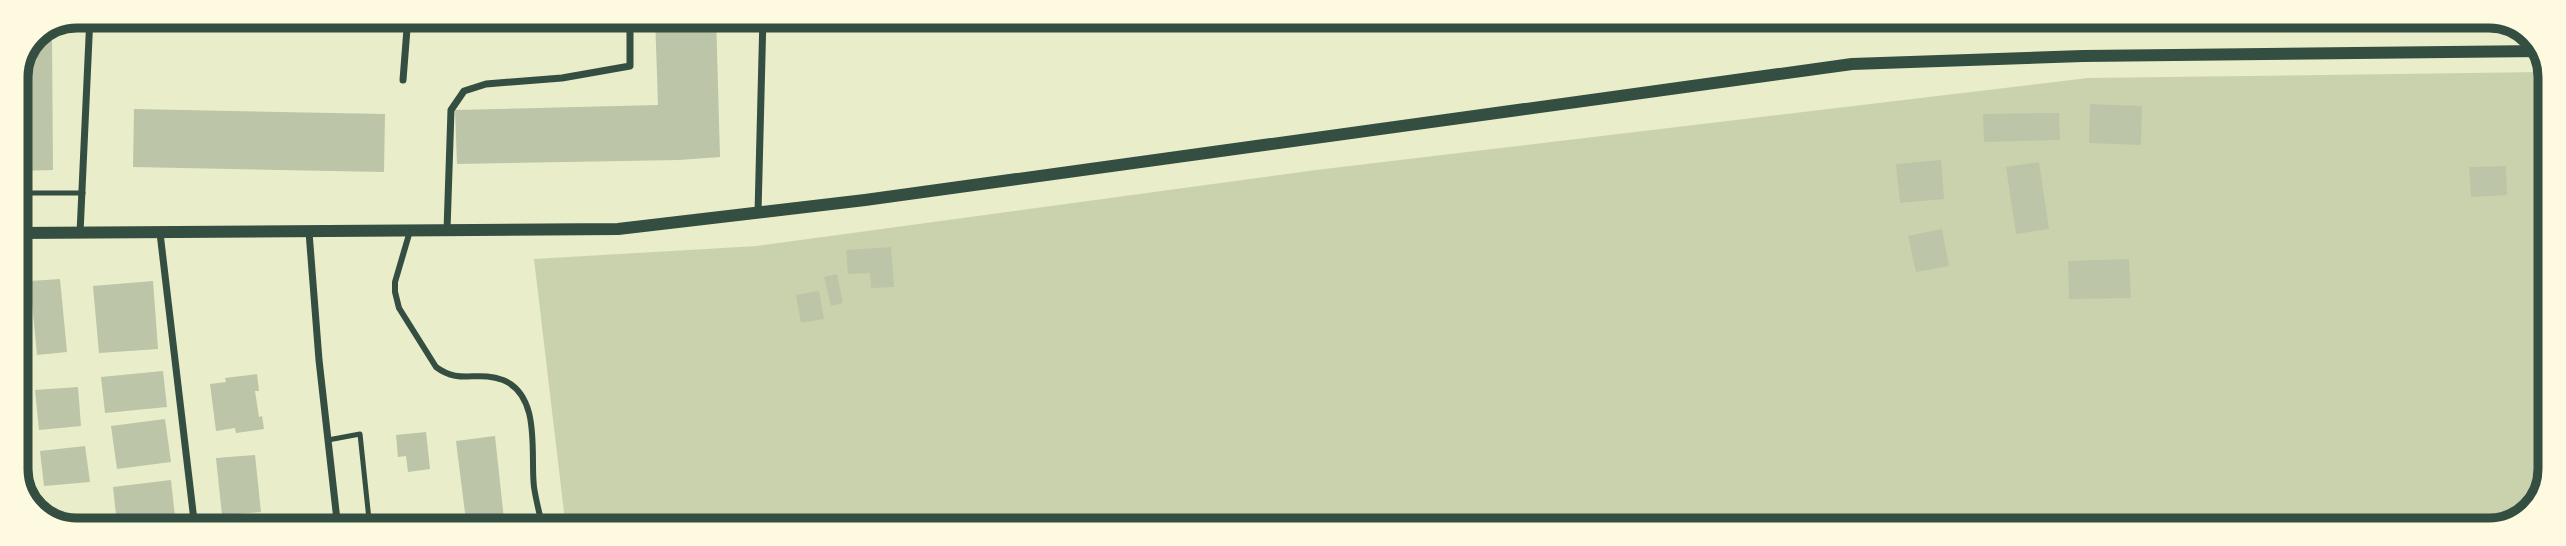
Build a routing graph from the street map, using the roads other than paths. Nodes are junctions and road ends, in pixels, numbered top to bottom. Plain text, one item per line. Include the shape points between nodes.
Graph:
1 (90, 28) edge
2 (407, 28) edge
3 (630, 28) edge
4 (763, 28) edge
5 (2531, 51) edge
6 (403, 80) dead end
7 (28, 193) edge
8 (83, 193) junction
9 (758, 213) junction
10 (447, 230) junction
11 (410, 231) junction
12 (309, 232) junction
13 (28, 233) edge
14 (80, 233) junction
15 (160, 233) junction
16 (328, 440) junction
17 (194, 518) edge
18 (337, 518) edge
19 (369, 518) edge
20 (542, 518) edge

1 - 8 street
2 - 6 street
3 - 10 street via 630,66 486,84 464,91 451,110
4 - 9 street
5 - 9 street via 2083,56 1852,64
7 - 8 lane
8 - 14 street
9 - 10 street via 618,229
10 - 11 street
11 - 12 street
11 - 20 street via 395,282 398,308 444,373 504,381 521,396 530,419 534,490
12 - 15 street
12 - 16 street
13 - 14 street
14 - 15 street
15 - 17 street
16 - 18 street
16 - 19 lane via 360,434

